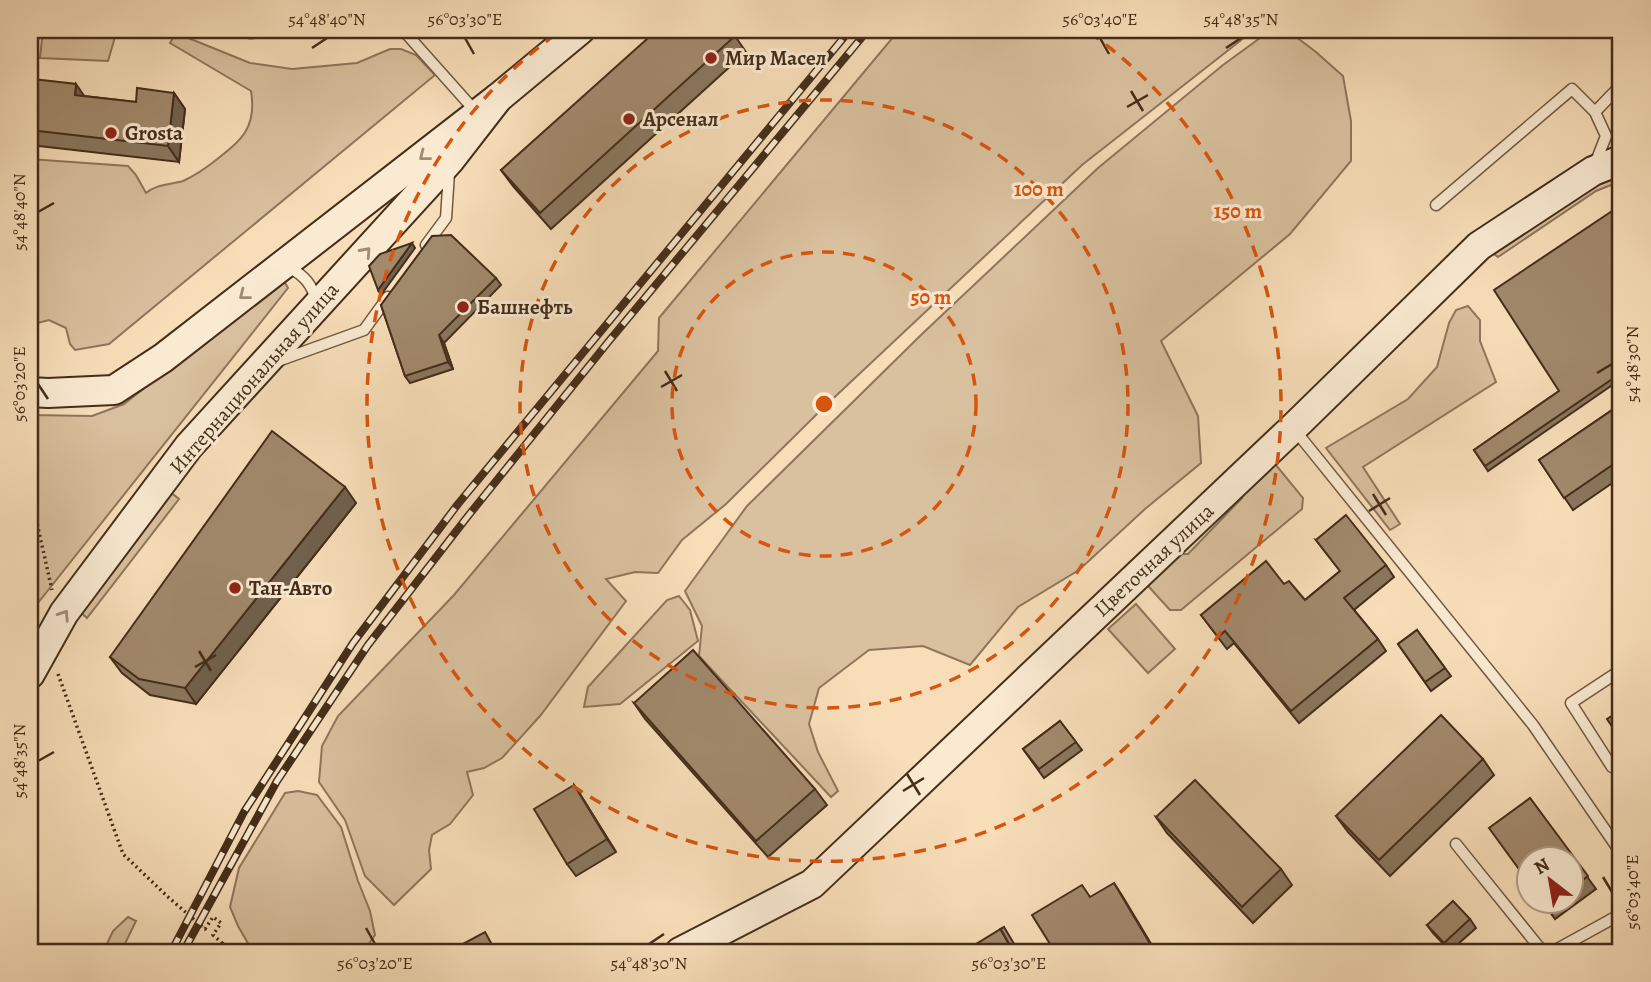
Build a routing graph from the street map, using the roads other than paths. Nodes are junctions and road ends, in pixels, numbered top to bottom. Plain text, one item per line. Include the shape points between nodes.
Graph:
1 (240, 30) edge
2 (281, 30) edge
3 (403, 30) edge
4 (580, 30) edge
5 (1621, 85) edge
6 (488, 106) junction
7 (1595, 111) junction
8 (450, 160) junction
9 (1621, 160) edge
10 (1592, 171) junction
11 (1436, 205) dead end
12 (421, 252) edge
13 (283, 265) junction
14 (397, 285) edge
15 (317, 306) junction
16 (261, 367) junction
17 (30, 392) edge
18 (1293, 428) junction
19 (1621, 670) edge
20 (43, 673) edge
21 (1612, 767) dead end
22 (1456, 844) dead end
23 (1621, 852) edge
24 (1621, 914) edge
25 (680, 952) edge
26 (1543, 952) edge
27 (1552, 952) edge

1 - 2 lane
3 - 6 lane
4 - 6 main road, Интернациональная улица
5 - 7 lane
6 - 8 main road, Интернациональная улица
6 -> 13 main road, Интернациональная улица
7 - 10 lane via 1606,136
7 - 11 lane via 1572,89
8 - 12 lane via 446,218
15 -> 8 main road, Интернациональная улица
9 - 10 main road, Цветочная улица
10 - 18 main road, Цветочная улица via 1479,246
13 - 15 lane via 311,285
13 -> 17 main road, Интернациональная улица via 114,390
14 - 16 lane via 364,330
15 - 16 main road, Интернациональная улица
20 -> 16 main road, Интернациональная улица via 64,613 189,446
18 - 23 lane via 1533,725
18 - 25 main road, Цветочная улица via 813,884
19 - 21 lane via 1571,703
22 - 26 lane
24 - 27 lane

